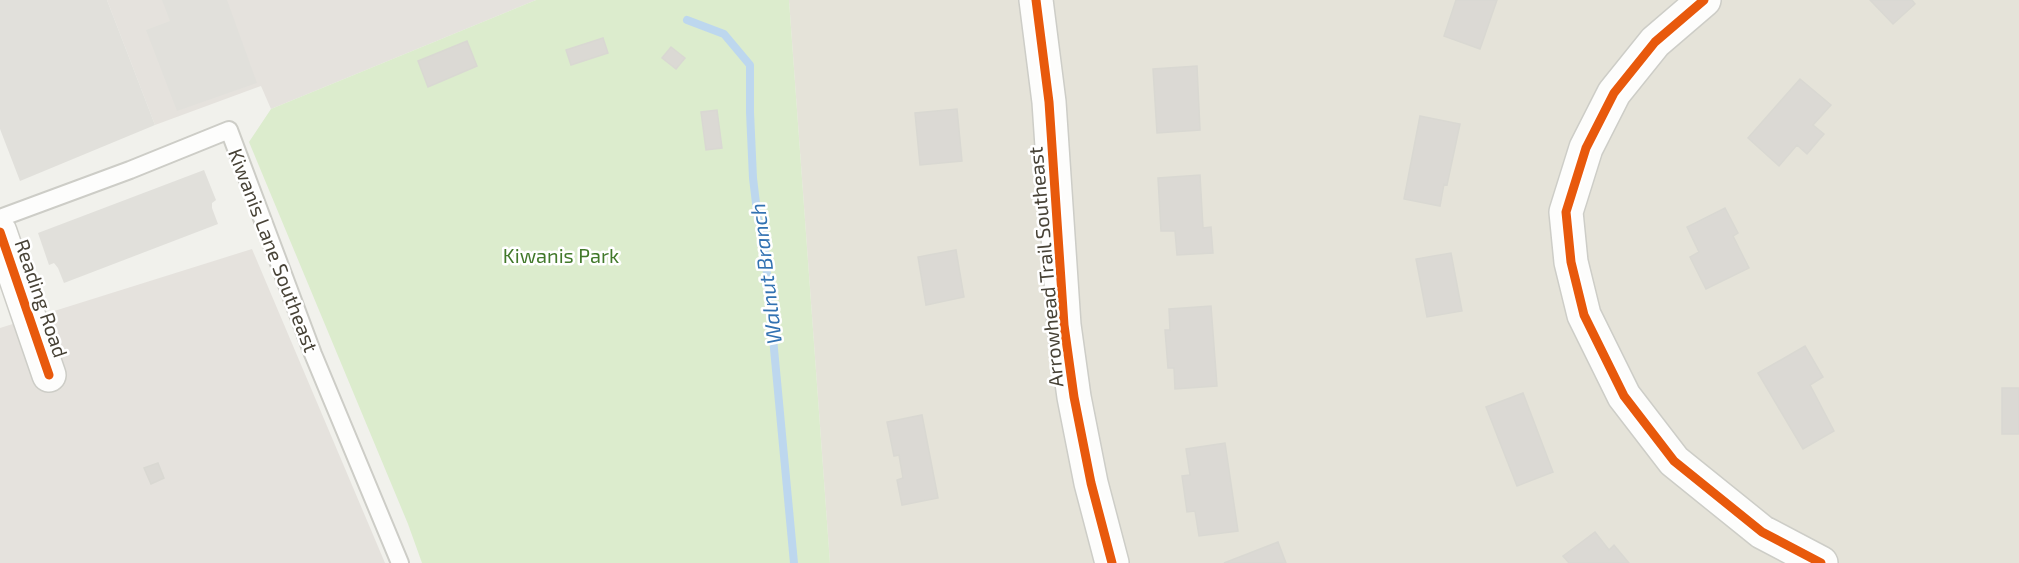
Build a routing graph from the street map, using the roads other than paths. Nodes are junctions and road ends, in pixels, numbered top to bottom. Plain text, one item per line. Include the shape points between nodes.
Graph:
1 (1036, 0) edge
2 (1704, 0) edge
3 (0, 218) edge
4 (0, 232) edge
5 (49, 375) dead end
6 (400, 563) edge
7 (1112, 563) edge
8 (1821, 563) edge

1 - 7 street, Arrowhead Trail Southeast via 1049,102 1065,336 1090,483
2 - 8 street via 1655,42 1614,93 1586,148 1566,212 1571,262 1584,315 1624,396 1674,461 1762,531
3 - 6 lane, Kiwanis Lane Southeast via 229,130 313,354
4 - 5 street, Reading Road

